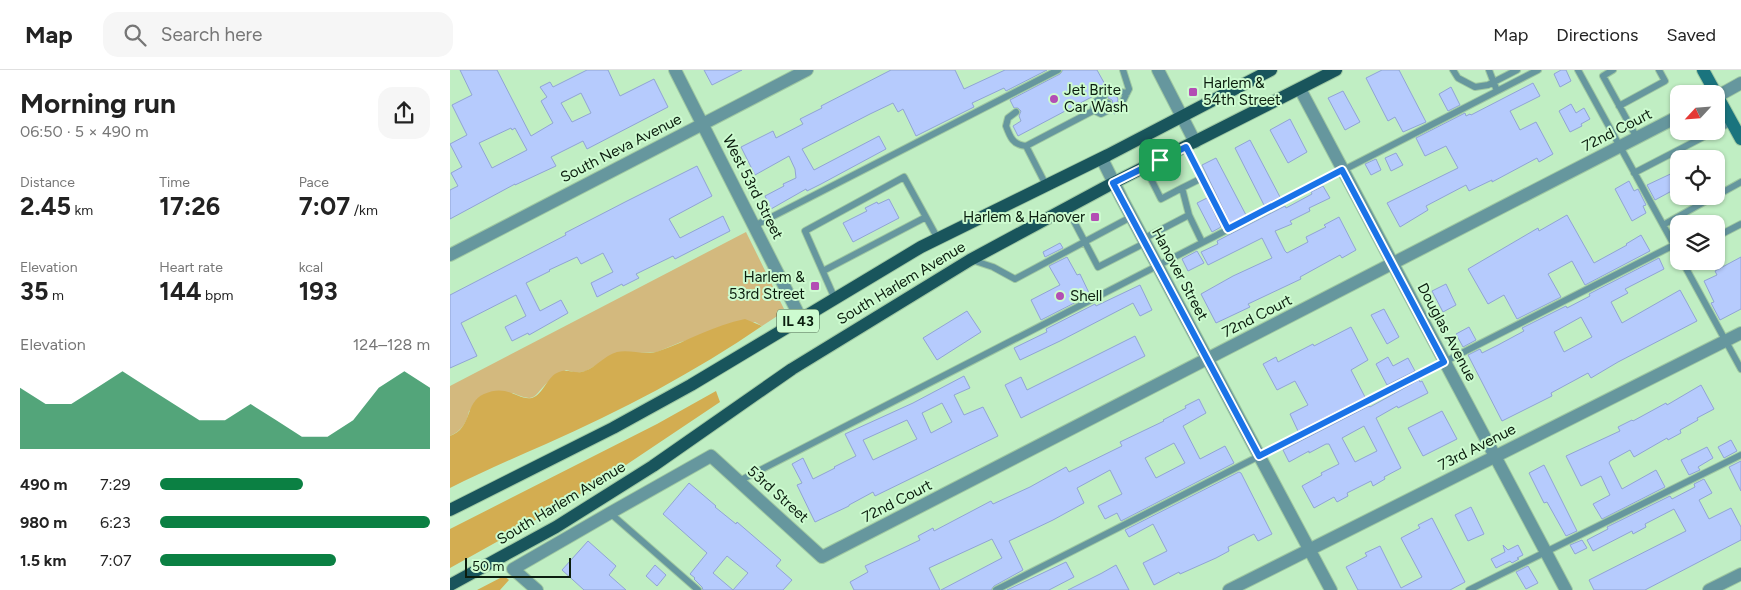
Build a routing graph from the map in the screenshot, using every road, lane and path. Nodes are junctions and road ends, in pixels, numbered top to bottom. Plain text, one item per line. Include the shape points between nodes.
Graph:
1 (675, 70) edge
2 (807, 70) edge
3 (1058, 70) edge
4 (1123, 70) edge
5 (1158, 70) edge
6 (1271, 70) edge
7 (1336, 70) edge
8 (1454, 70) edge
9 (1489, 70) edge
10 (1517, 70) edge
11 (1538, 70) edge
12 (1578, 70) edge
13 (1613, 70) edge
14 (1659, 70) edge
15 (1704, 70) edge
16 (1493, 82) junction
17 (1741, 84) edge
18 (1712, 85) edge
19 (1300, 89) junction
20 (1497, 91) junction
21 (1127, 92) junction
22 (1725, 92) edge
23 (1116, 94) dead end
24 (1106, 100) dead end
25 (1121, 104) dead end
26 (1619, 106) junction
27 (1093, 110) junction
28 (1111, 110) dead end
29 (1725, 110) edge
30 (1016, 112) dead end
31 (1182, 116) junction
32 (1670, 121) edge
33 (1732, 122) junction
34 (703, 124) junction
35 (1725, 126) edge
36 (1637, 138) junction
37 (1741, 139) edge
38 (1697, 140) edge
39 (1191, 144) junction
40 (1026, 146) junction
41 (1620, 146) junction
42 (1102, 159) junction
43 (1146, 167) junction
44 (1342, 170) junction
45 (1634, 172) junction
46 (1202, 178) junction
47 (1741, 182) edge
48 (1113, 183) junction
49 (1046, 185) junction
50 (1182, 188) junction
51 (1725, 191) edge
52 (1699, 205) edge
53 (1067, 208) junction
54 (1189, 215) junction
55 (926, 217) junction
56 (1131, 217) junction
57 (1741, 224) edge
58 (1662, 225) junction
59 (754, 226) junction
60 (1228, 229) junction
61 (1725, 232) edge
62 (1670, 238) edge
63 (938, 239) junction
64 (1084, 241) junction
65 (1144, 241) junction
66 (1202, 242) junction
67 (1670, 247) edge
68 (450, 255) edge
69 (970, 260) junction
70 (1392, 264) junction
71 (1157, 266) junction
72 (1687, 270) edge
73 (823, 271) junction
74 (835, 299) junction
75 (801, 319) junction
76 (1741, 332) edge
77 (1726, 340) junction
78 (1208, 360) junction
79 (1444, 362) junction
80 (1741, 369) edge
81 (1741, 455) edge
82 (1259, 456) junction
83 (1494, 456) junction
84 (738, 481) junction
85 (450, 510) edge
86 (610, 513) junction
87 (1309, 549) junction
88 (1546, 552) junction
89 (822, 557) joint
90 (1741, 574) edge
91 (450, 585) edge
92 (537, 590) edge
93 (698, 590) edge
94 (996, 590) edge
95 (1229, 590) edge
96 (1331, 590) edge
97 (1469, 590) edge
98 (1566, 590) edge
99 (1709, 590) edge

1 - 34 street, West 53rd Street
2 - 34 street, South Neva Avenue
3 - 59 lane
4 - 21 lane via 1129,84
5 - 31 street
6 - 31 main road, South Harlem Avenue / IL 43
7 - 19 main road, South Harlem Avenue / IL 43
8 - 16 lane via 1458,78 1475,87
9 - 16 lane
10 - 16 lane
11 - 20 lane
12 - 41 lane
13 - 26 lane via 1603,76
14 - 26 lane via 1665,81
15 - 18 main road
16 - 20 lane
17 - 22 street
19 - 39 main road, South Harlem Avenue / IL 43
19 - 44 street, Douglas Avenue
20 - 44 lane
21 - 23 lane
21 - 25 lane
24 - 27 lane
26 - 36 lane
27 - 28 lane via 1101,114
27 - 40 lane
29 - 33 main road
30 - 40 lane via 1008,118 1006,126 1013,140
31 - 39 street
31 - 42 main road, South Harlem Avenue / IL 43
32 - 36 street, 72nd Court
33 - 35 lane
33 - 37 main road
34 - 59 street, West 53rd Street
34 - 68 street, South Neva Avenue
36 - 41 street, 72nd Court
38 - 45 lane
39 - 43 main road, South Harlem Avenue / IL 43
39 - 46 lane
40 - 49 lane
41 - 45 lane
41 - 70 street, 72nd Court
42 - 48 street, Hanover Street
42 - 49 main road, South Harlem Avenue / IL 43
43 - 48 main road, South Harlem Avenue / IL 43
43 - 50 lane via 1161,198
44 - 60 lane
44 - 70 street, Douglas Avenue
45 - 58 lane
46 - 50 lane
46 - 60 lane
47 - 51 lane
48 - 53 main road, South Harlem Avenue / IL 43
48 - 56 street, Hanover Street
49 - 63 main road, South Harlem Avenue / IL 43
50 - 54 lane
52 - 58 lane
53 - 64 lane
53 - 69 main road, South Harlem Avenue / IL 43
54 - 65 lane
54 - 66 lane
55 - 63 lane
55 - 73 lane
55 - 73 lane via 904,177 805,231
56 - 64 lane
56 - 65 street, Hanover Street
57 - 61 lane
58 - 62 lane
59 - 75 street, West 53rd Street
60 - 66 lane
63 - 74 main road, South Harlem Avenue / IL 43
64 - 65 lane via 1098,267
64 - 69 lane via 1015,279
65 - 71 street, Hanover Street
66 - 71 lane
67 - 79 lane
69 - 91 main road, South Harlem Avenue / IL 43 via 792,369 653,466 556,527
70 - 78 street, 72nd Court
70 - 79 street, Douglas Avenue
71 - 78 street, Hanover Street
71 - 84 lane
72 - 77 lane
73 - 74 lane
74 - 75 main road, South Harlem Avenue / IL 43
75 - 85 main road, South Harlem Avenue / IL 43 via 613,428
76 - 77 street, 73rd Avenue
77 - 80 lane
77 - 83 street, 73rd Avenue
78 - 82 street, Hanover Street
78 - 89 street, 72nd Court
79 - 82 lane
79 - 83 street, Douglas Avenue
81 - 88 lane
82 - 87 street, Hanover Street
82 - 94 lane
83 - 87 street, 73rd Avenue
83 - 88 street, Douglas Avenue
84 - 86 street, 53rd Street via 711,456
84 - 89 street, 53rd Street
86 - 92 street via 513,569
86 - 93 lane
87 - 95 street, 73rd Avenue
87 - 96 street, Hanover Street
88 - 97 lane
88 - 98 street, Douglas Avenue
90 - 99 street

